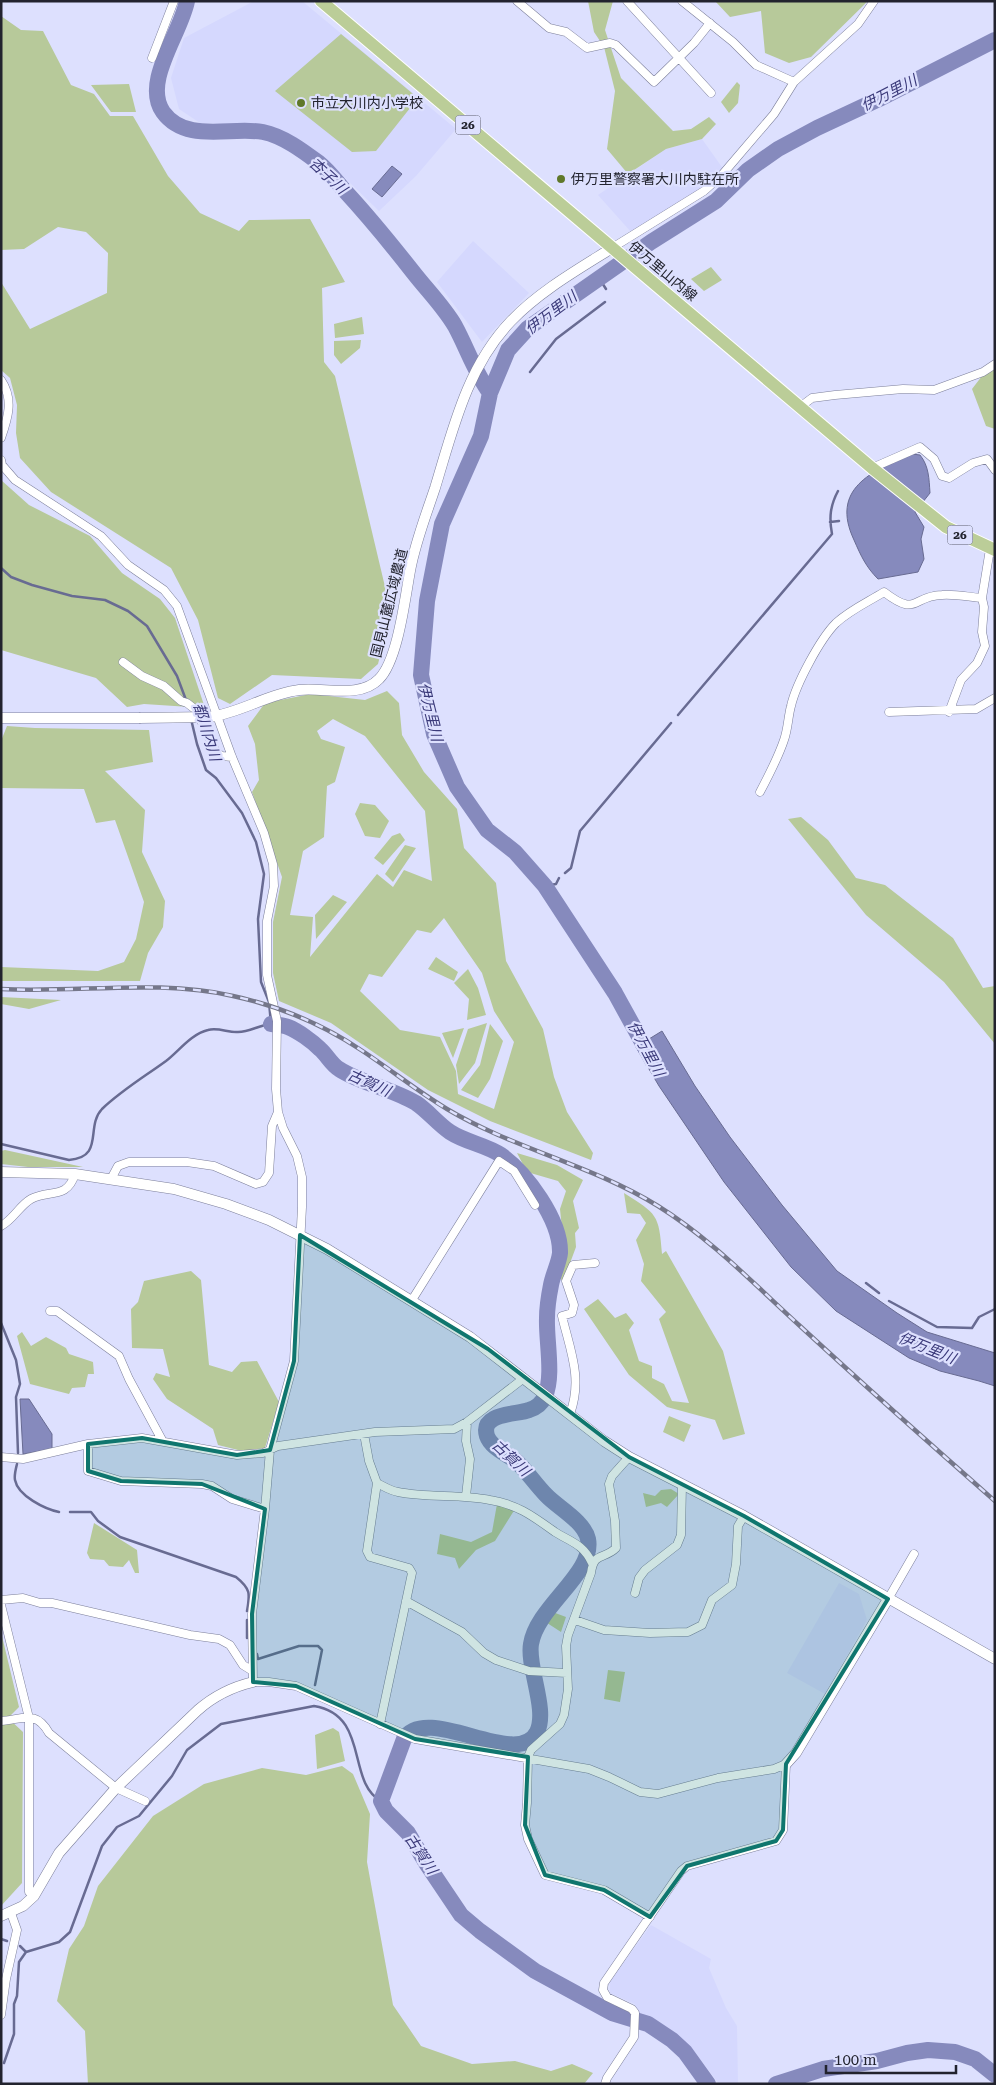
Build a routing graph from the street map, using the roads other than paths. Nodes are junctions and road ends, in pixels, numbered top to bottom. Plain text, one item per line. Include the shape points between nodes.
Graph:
1 (174, 1) edge
2 (321, 1) edge
3 (517, 1) edge
4 (627, 1) edge
5 (682, 1) edge
6 (874, 1) edge
7 (710, 24) junction
8 (679, 57) junction
9 (152, 58) dead end
10 (794, 82) junction
11 (711, 93) dead end
12 (613, 249) junction
13 (995, 364) edge
14 (1, 380) edge
15 (800, 407) junction
16 (1, 438) edge
17 (1, 460) edge
18 (872, 468) junction
19 (995, 470) edge
20 (992, 550) edge
21 (982, 598) junction
22 (123, 662) dead end
23 (995, 698) edge
24 (890, 712) dead end
25 (950, 712) junction
26 (214, 716) junction
27 (1, 718) edge
28 (232, 757) junction
29 (760, 792) dead end
30 (278, 1112) junction
31 (1, 1172) edge
32 (75, 1174) junction
33 (111, 1179) junction
34 (535, 1205) dead end
35 (1, 1226) edge
36 (300, 1235) junction
37 (595, 1264) dead end
38 (412, 1300) junction
39 (50, 1311) dead end
40 (529, 1381) junction
41 (570, 1414) junction
42 (467, 1422) junction
43 (364, 1434) junction
44 (162, 1440) junction
45 (88, 1444) junction
46 (270, 1450) junction
47 (1, 1457) edge
48 (629, 1457) junction
49 (377, 1483) junction
50 (682, 1484) junction
51 (466, 1496) junction
52 (265, 1509) junction
53 (744, 1516) junction
54 (914, 1554) dead end
55 (588, 1557) junction
56 (635, 1593) dead end
57 (888, 1599) junction
58 (1, 1600) edge
59 (406, 1601) junction
60 (1, 1605) edge
61 (575, 1620) junction
62 (3, 1622) edge
63 (995, 1659) edge
64 (251, 1670) junction
65 (567, 1672) junction
66 (253, 1682) junction
67 (28, 1718) junction
68 (1, 1721) edge
69 (380, 1724) junction
70 (528, 1757) junction
71 (786, 1764) junction
72 (116, 1788) junction
73 (145, 1801) dead end
74 (34, 1896) junction
75 (6, 1914) edge
76 (650, 1917) junction
77 (1, 2015) edge
78 (605, 2084) edge

1 - 9 street
2 - 12 main road, 伊万里山内線 / 26
3 - 8 street via 549,28 566,32 587,48 610,43 616,45 654,82
4 - 8 street
5 - 7 street
6 - 10 street via 858,24
7 - 8 street
7 - 10 street via 756,65
8 - 11 street
10 - 12 street via 774,114 721,176 704,191
12 - 15 main road, 伊万里山内線 / 26
12 - 26 street, 国見山麓広域農道 via 536,298 488,349 465,392 412,563 396,642 379,680 353,691 321,689 279,693 238,711
13 - 15 street via 934,390 903,389 835,395 812,398
14 - 16 street via 8,393 9,406
15 - 18 main road, 伊万里山内線 / 26
17 - 26 street via 15,480 101,536 128,565 164,590 177,606
18 - 19 street via 920,447 934,459 942,476 949,478 973,463 987,459
18 - 20 main road, 伊万里山内線 / 26 via 946,528
20 - 21 street
21 - 25 street via 985,646 977,663 961,680
21 - 29 street via 940,595 907,606 884,592 836,624 823,640 796,688 785,738
22 - 28 street via 196,710 216,752
23 - 25 street via 976,710
24 - 25 street
26 - 27 street, 国見山麓広域農道, bridge
26 - 28 street
28 - 30 street via 274,864 267,975 277,1024
30 - 33 street via 272,1126 269,1173 263,1182 256,1184 214,1166 187,1162 129,1162 118,1166
30 - 36 street via 297,1156 302,1177
31 - 32 street
32 - 33 street
32 - 35 street via 73,1182 63,1191 31,1199
33 - 36 street via 174,1189 226,1204
34 - 38 street via 514,1171 499,1161
36 - 38 street
36 - 46 street via 294,1361
37 - 41 street via 573,1266 566,1281 574,1305 572,1313 562,1316 575,1371 575,1400
38 - 40 street
39 - 44 street via 56,1311 119,1356
40 - 41 street
40 - 42 street
41 - 48 street
42 - 43 street via 454,1429
42 - 51 street via 466,1441 470,1458
43 - 46 street via 278,1446
43 - 49 street
44 - 45 street via 142,1438
44 - 46 street via 237,1455
45 - 47 street via 23,1459
45 - 52 street via 88,1471 121,1481 212,1486 232,1499
46 - 52 street
48 - 50 street
48 - 55 street via 609,1484 616,1548 597,1558
49 - 51 street via 397,1492
49 - 59 street via 367,1550 370,1557 410,1568 412,1574
50 - 53 street
50 - 56 street via 681,1535 677,1545 645,1570
51 - 55 street via 492,1500 529,1513 577,1543
52 - 64 street via 252,1614
53 - 57 street
53 - 61 street via 738,1526 732,1585 712,1600 702,1625 688,1632 650,1633 604,1630
54 - 57 street
55 - 61 street via 591,1573
57 - 63 street
57 - 71 street via 796,1753
58 - 64 street via 23,1598 52,1603 219,1639 230,1644 243,1665
59 - 65 street via 462,1632 496,1660 529,1671
59 - 69 street
60 - 62 street
61 - 65 street via 566,1646
62 - 67 street
64 - 66 street
65 - 70 street via 568,1689 560,1724 531,1750
66 - 69 street via 296,1686
66 - 72 street via 210,1699
67 - 68 street
67 - 72 street via 34,1717 43,1722 49,1732
67 - 74 street via 30,1892
69 - 70 street via 415,1739
70 - 71 street via 589,1769 628,1788 650,1794
70 - 76 street via 524,1825 545,1875 604,1890
71 - 76 street via 783,1830 776,1841 688,1866 681,1871
72 - 73 street
72 - 74 street via 59,1853
74 - 75 street
75 - 77 street via 17,1930
76 - 78 street via 604,1983 607,1998 635,2013 635,2032

